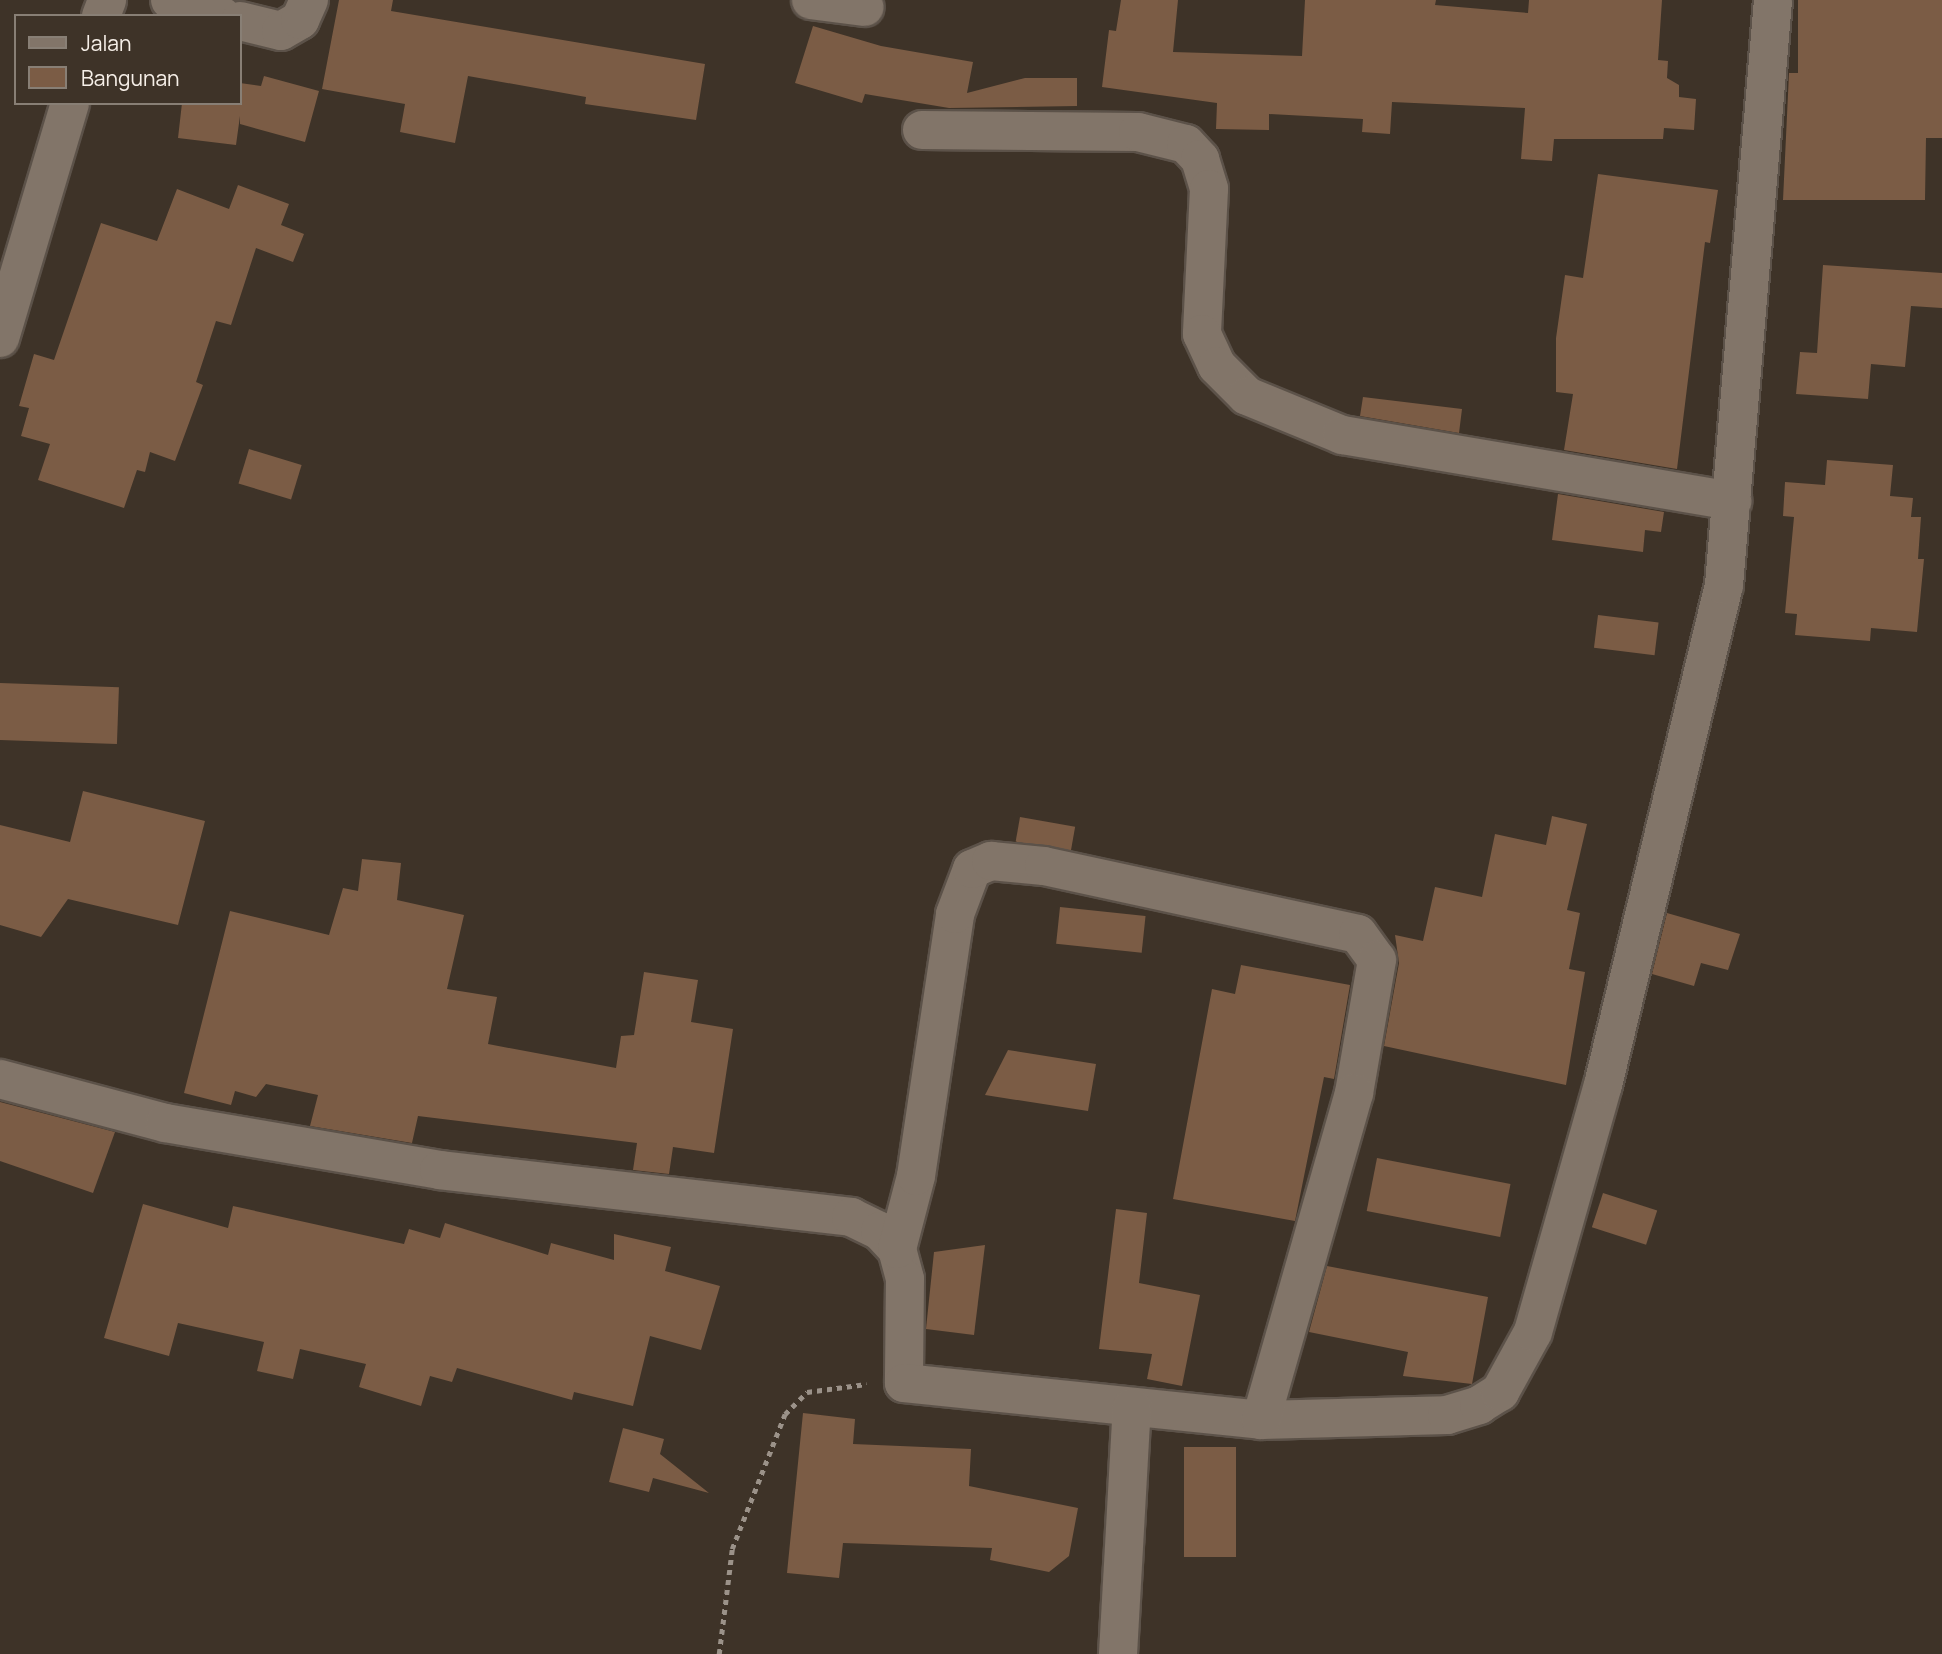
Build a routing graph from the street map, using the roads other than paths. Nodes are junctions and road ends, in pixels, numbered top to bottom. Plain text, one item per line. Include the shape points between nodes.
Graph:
1 (170, 0) edge
2 (309, 0) edge
3 (811, 0) edge
4 (1773, 0) edge
5 (864, 7) dead end
6 (216, 14) edge
7 (242, 21) edge
8 (70, 105) edge
9 (922, 131) dead end
10 (0, 338) edge
11 (1732, 501) junction
12 (0, 1079) edge
13 (897, 1249) junction
14 (1132, 1407) junction
15 (1261, 1420) junction
16 (1118, 1654) edge

1 - 6 street
2 - 7 street via 300,20 281,31
3 - 5 street
4 - 11 street
8 - 10 street
9 - 11 street via 1138,132 1186,144 1200,159 1209,189 1202,334 1217,366 1247,397 1342,435
11 - 15 street via 1724,585 1603,1085 1533,1332 1516,1370 1500,1392 1447,1415
12 - 13 street via 165,1123 439,1170 851,1217 880,1231
13 - 14 street via 905,1279 904,1383
13 - 15 street via 916,1176 955,914 972,869 991,861 1044,866 1358,934 1377,960 1354,1093
14 - 15 street
14 - 16 street

